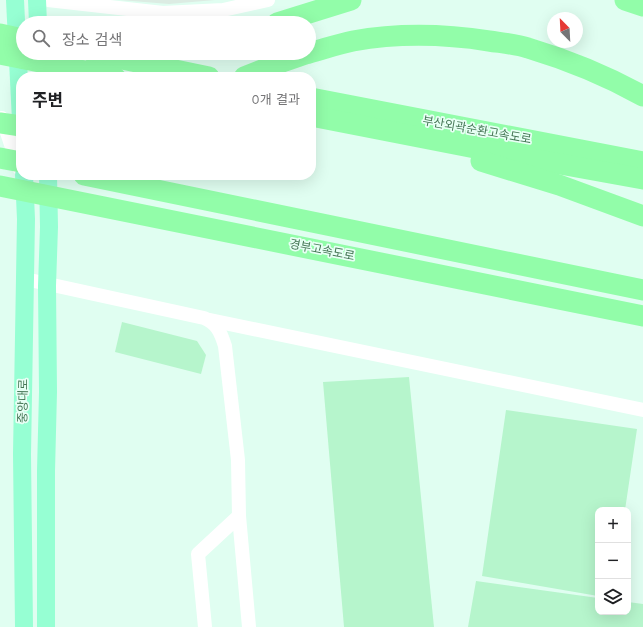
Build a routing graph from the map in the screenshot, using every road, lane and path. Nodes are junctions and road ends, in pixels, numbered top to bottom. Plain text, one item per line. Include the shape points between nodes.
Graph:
1 (15, 0) edge
2 (37, 0) edge
3 (48, 0) edge
4 (268, 0) edge
5 (351, 0) edge
6 (625, 0) edge
7 (643, 6) edge
8 (38, 16) edge
9 (300, 16) edge
10 (16, 20) edge
11 (0, 34) edge
12 (16, 37) edge
13 (316, 51) edge
14 (0, 54) edge
15 (16, 57) edge
16 (18, 60) edge
17 (30, 60) edge
18 (41, 60) edge
19 (128, 60) edge
20 (290, 60) edge
21 (19, 72) edge
22 (42, 72) edge
23 (90, 72) edge
24 (186, 72) edge
25 (258, 72) edge
26 (643, 96) edge
27 (316, 99) edge
28 (0, 114) edge
29 (316, 117) edge
30 (0, 123) edge
31 (16, 125) edge
32 (360, 125) junction
33 (0, 158) edge
34 (16, 160) edge
35 (16, 161) edge
36 (643, 162) edge
37 (643, 179) edge
38 (22, 180) edge
39 (48, 180) edge
40 (108, 180) edge
41 (0, 186) edge
42 (640, 215) edge
43 (25, 279) junction
44 (47, 284) junction
45 (643, 290) edge
46 (607, 308) junction
47 (643, 316) edge
48 (210, 320) junction
49 (643, 323) edge
50 (643, 410) edge
51 (239, 516) junction
52 (24, 627) edge
53 (46, 627) edge
54 (205, 627) edge
55 (249, 627) edge

1 - 10 main road
2 - 8 main road
3 - 4 street via 163,13 223,10
5 - 9 highway
6 - 7 highway
11 - 12 highway
13 - 26 highway via 374,38 467,38 527,48 556,57 588,69
14 - 15 highway
16 - 21 main road
17 - 23 highway
18 - 22 main road
19 - 24 highway
20 - 25 highway
27 - 36 highway, 부산외곽순환고속도로
28 - 34 street
29 - 32 highway, 부산외곽순환고속도로
30 - 31 highway
32 - 37 highway, 부산외곽순환고속도로
32 - 42 highway via 559,185
33 - 35 highway
38 - 43 main road, 중앙대로 via 26,219
39 - 44 main road, 중앙대로
40 - 45 highway, 경부고속도로
41 - 46 highway, 경부고속도로
43 - 44 street
43 - 52 main road, 중앙대로 via 22,454
44 - 48 street
44 - 53 main road, 중앙대로
46 - 47 highway, 경부고속도로
46 - 49 highway
48 - 50 street
48 - 51 street via 221,333 225,346 238,460
51 - 54 street via 198,554
51 - 55 street

